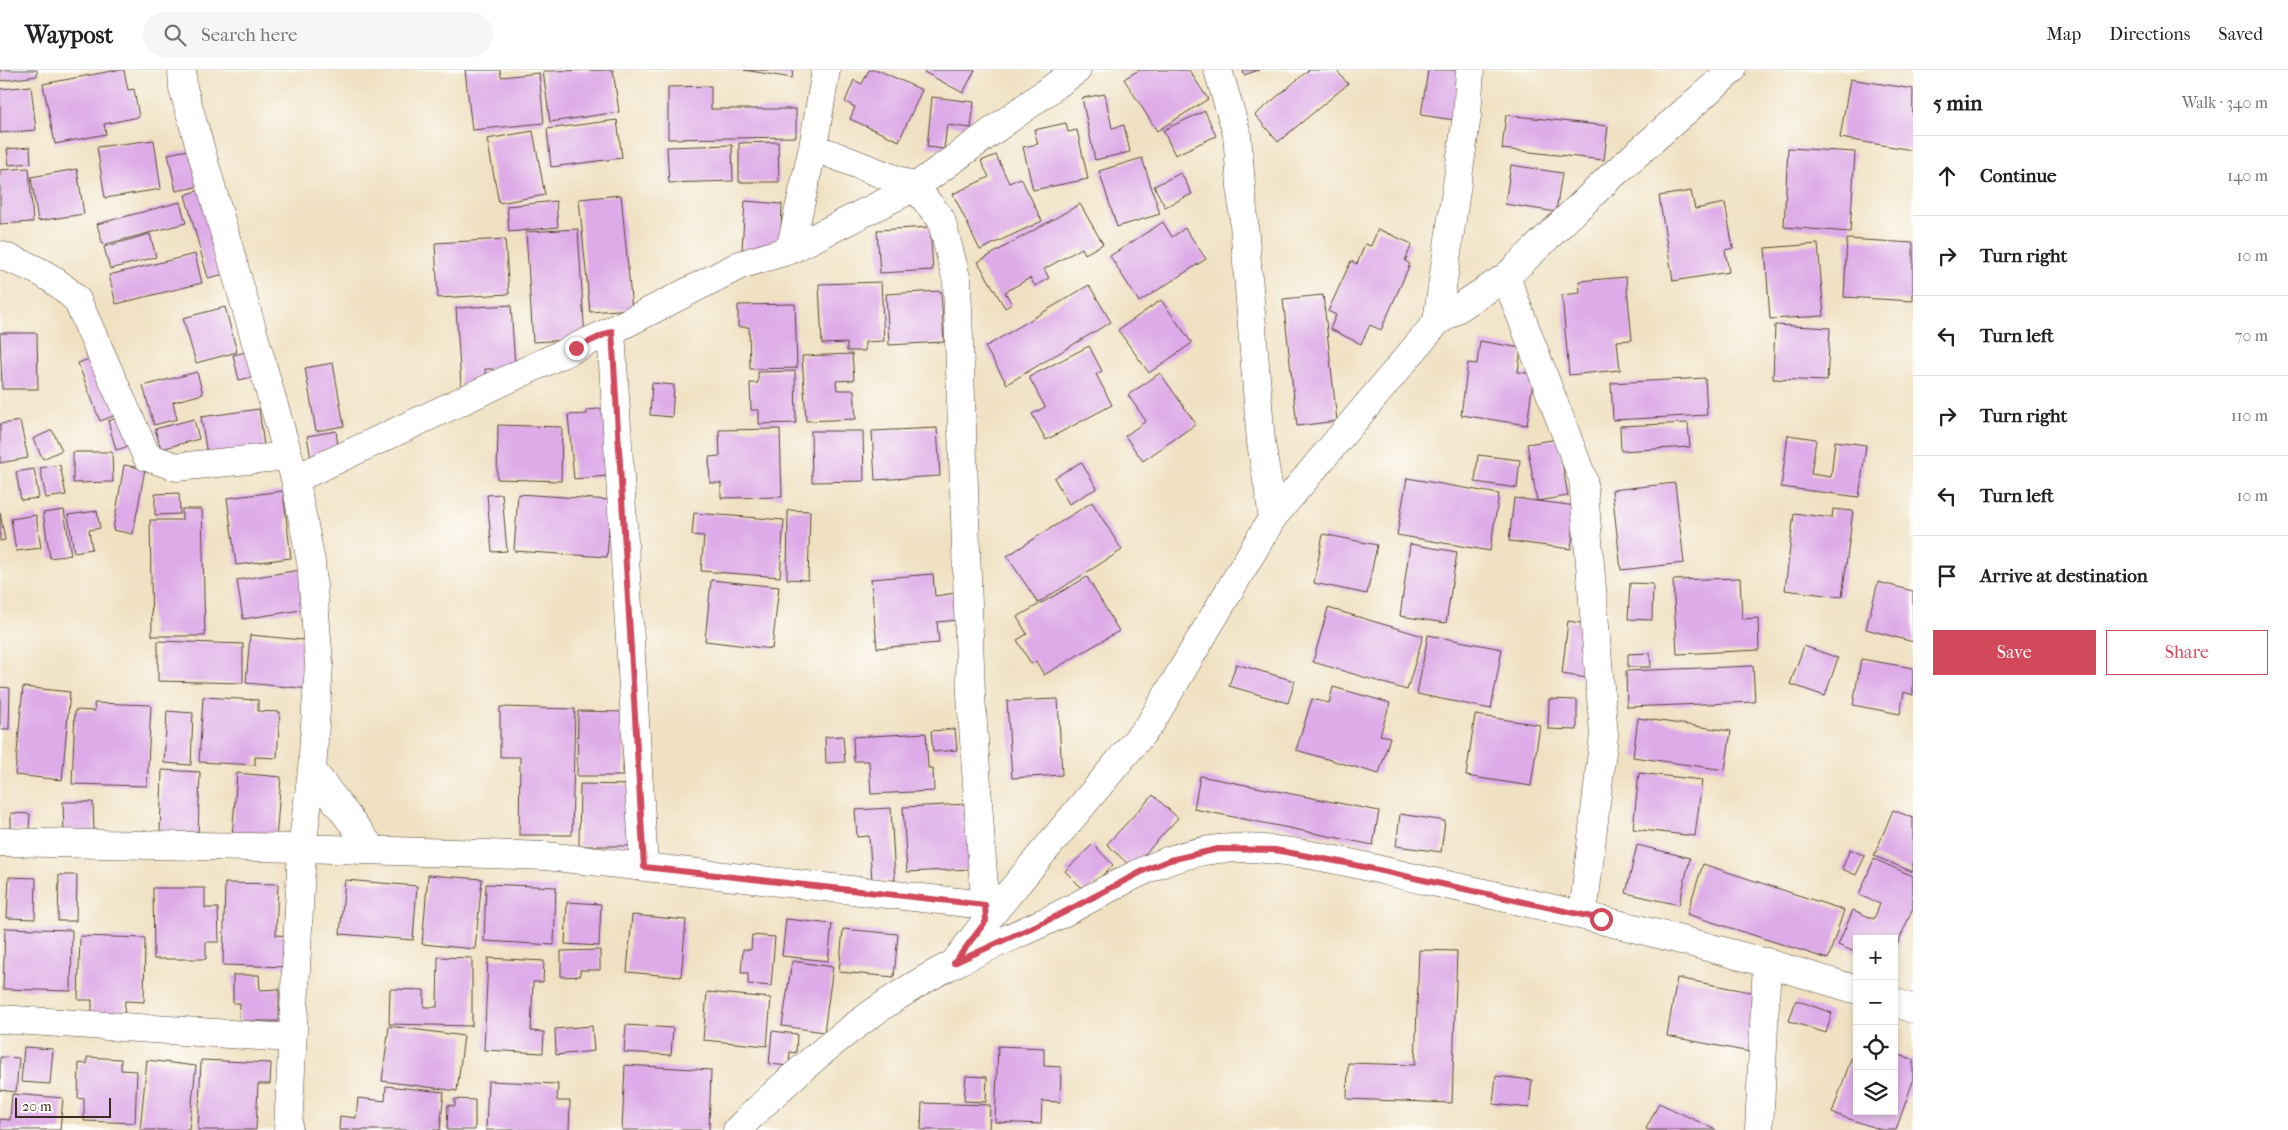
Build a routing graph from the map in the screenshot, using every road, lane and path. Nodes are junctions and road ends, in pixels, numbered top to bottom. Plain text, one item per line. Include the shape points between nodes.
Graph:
1 (182, 70) edge
2 (826, 70) edge
3 (1077, 70) edge
4 (1218, 70) edge
5 (1470, 70) edge
6 (1732, 70) edge
7 (813, 147) junction
8 (915, 187) junction
9 (790, 250) junction
10 (0, 255) edge
11 (1506, 277) junction
12 (1437, 322) junction
13 (612, 331) junction
14 (291, 467) junction
15 (1273, 517) junction
16 (312, 770) junction
17 (0, 842) edge
18 (302, 848) junction
19 (373, 850) junction
20 (644, 867) junction
21 (985, 913) junction
22 (1583, 914) junction
23 (1768, 962) junction
24 (954, 963) junction
25 (1853, 989) edge
26 (1898, 1003) edge
27 (1913, 1009) edge
28 (0, 1019) edge
29 (291, 1038) junction
30 (288, 1130) edge
31 (737, 1130) edge
32 (1759, 1130) edge

1 - 14 street via 185,97
2 - 7 street
3 - 8 street
4 - 15 street via 1237,134 1260,442
5 - 12 street via 1467,115
6 - 11 street via 1607,180
7 - 8 street
7 - 9 street
8 - 9 street
8 - 21 street via 941,219 957,281 971,695
9 - 13 street via 740,265
10 - 14 street via 36,268 77,300 147,457 177,467
11 - 12 street
11 - 22 street via 1583,479 1604,735
12 - 15 street
13 - 14 street
13 - 20 street
14 - 16 street via 311,562 319,664
15 - 21 street via 1150,724
16 - 18 street
16 - 19 street
17 - 18 street
18 - 19 street
18 - 29 street
19 - 20 street via 546,856
20 - 21 street
21 - 24 street
22 - 23 street
22 - 24 street via 1337,861 1275,850 1218,849 1170,860 1145,870 1057,916
23 - 25 street
23 - 32 street
24 - 31 street via 896,998 837,1040
26 - 27 street
28 - 29 street
29 - 30 street

